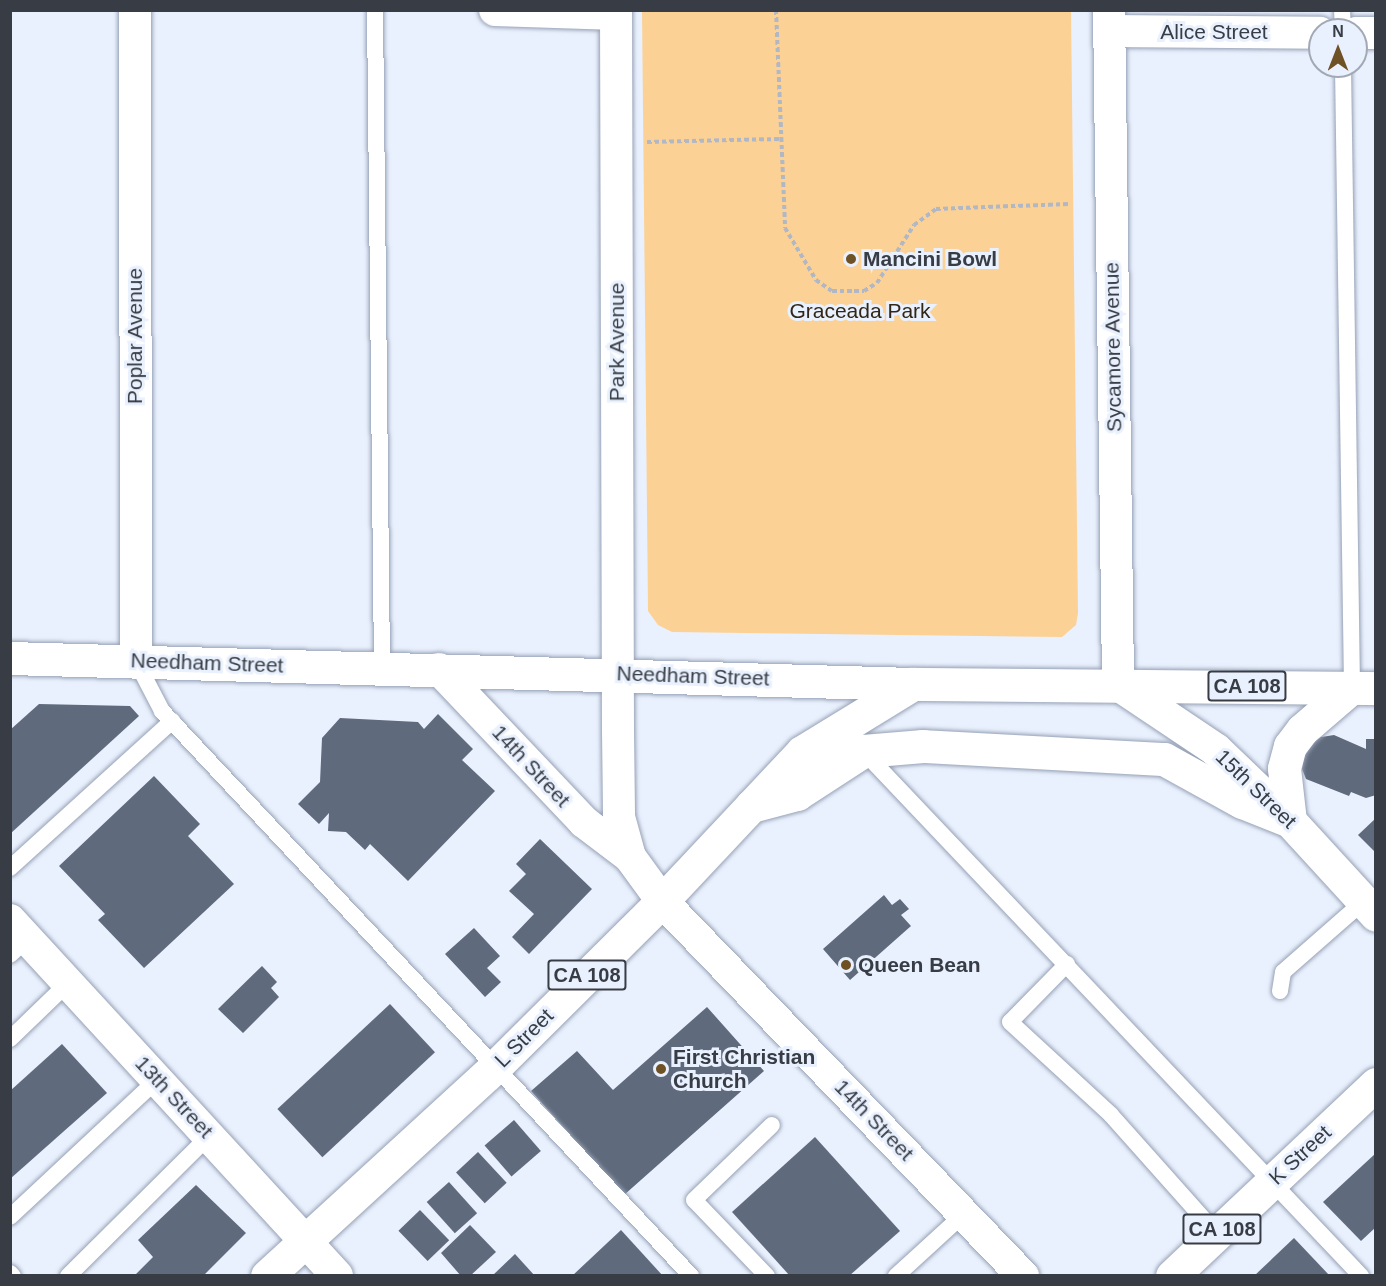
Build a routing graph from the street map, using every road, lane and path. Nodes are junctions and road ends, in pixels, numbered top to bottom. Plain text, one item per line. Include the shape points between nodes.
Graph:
1 (135, 10) edge
2 (375, 10) edge
3 (495, 10) edge
4 (776, 10) edge
5 (616, 12) edge
6 (1109, 21) edge
7 (1308, 32) edge
8 (1343, 78) edge
9 (780, 139) junction
10 (647, 142) dead end
11 (1069, 204) dead end
12 (136, 660) junction
13 (14, 661) edge
14 (382, 668) junction
15 (440, 669) junction
16 (619, 673) junction
17 (914, 684) junction
18 (1118, 684) junction
19 (1364, 687) edge
20 (172, 721) junction
21 (863, 751) junction
22 (751, 806) junction
23 (1290, 820) junction
24 (630, 856) junction
25 (10, 868) edge
26 (662, 901) junction
27 (1370, 908) edge
28 (16, 938) edge
29 (1067, 964) junction
30 (67, 984) junction
31 (1280, 990) dead end
32 (10, 1039) edge
33 (494, 1068) junction
34 (157, 1080) junction
35 (1376, 1084) edge
36 (772, 1125) dead end
37 (210, 1135) junction
38 (1271, 1181) junction
39 (963, 1214) junction
40 (10, 1217) edge
41 (1216, 1234) junction
42 (304, 1240) junction
43 (68, 1275) edge
44 (267, 1275) edge
45 (338, 1275) edge
46 (691, 1275) edge
47 (767, 1275) edge
48 (896, 1275) edge
49 (1023, 1275) edge
50 (1172, 1275) edge
51 (1361, 1275) edge

1 - 12 street, Poplar Avenue
2 - 14 lane
3 - 5 street
4 - 9 path
5 - 16 street, Park Avenue
6 - 7 street, Alice Street
6 - 18 street, Sycamore Avenue
8 - 19 lane
9 - 10 path
9 - 11 path via 785,228 816,280 832,291 864,291 877,283 914,225 936,209
12 - 13 main road, Needham Street
12 - 14 main road, Needham Street
12 - 20 lane
14 - 15 main road, Needham Street
15 - 16 main road, Needham Street
15 - 24 street, 14th Street via 584,822
16 - 17 main road, Needham Street
16 - 24 street, 14th Street via 619,817
17 - 18 main road, Needham Street / CA 108
17 - 22 main road, L Street / CA 108 via 802,752
18 - 19 main road, Needham Street / CA 108
18 - 23 main road, 15th Street via 1215,749
19 - 23 main road via 1302,730 1290,746 1284,768
20 - 25 lane
20 - 33 lane
21 - 22 main road via 797,794
21 - 23 main road via 923,746 1164,759 1242,802
21 - 29 lane
22 - 26 main road, L Street / CA 108
23 - 27 main road, 15th Street
24 - 26 street, 14th Street
26 - 33 main road, L Street / CA 108
26 - 39 street, 14th Street
27 - 31 lane via 1283,972
28 - 30 street, 13th Street
29 - 38 lane
29 - 41 lane via 1010,1022 1111,1114
30 - 32 lane
30 - 34 street, 13th Street
33 - 42 main road, L Street / CA 108
33 - 46 lane
34 - 37 street, 13th Street
34 - 40 lane
35 - 38 main road, K Street / CA 108
36 - 47 lane via 694,1200
37 - 42 street, 13th Street
37 - 43 lane
38 - 41 main road, K Street / CA 108
38 - 51 lane
39 - 48 lane
39 - 49 street, 14th Street
41 - 50 main road, K Street / CA 108
42 - 44 main road, L Street / CA 108
42 - 45 street, 13th Street

